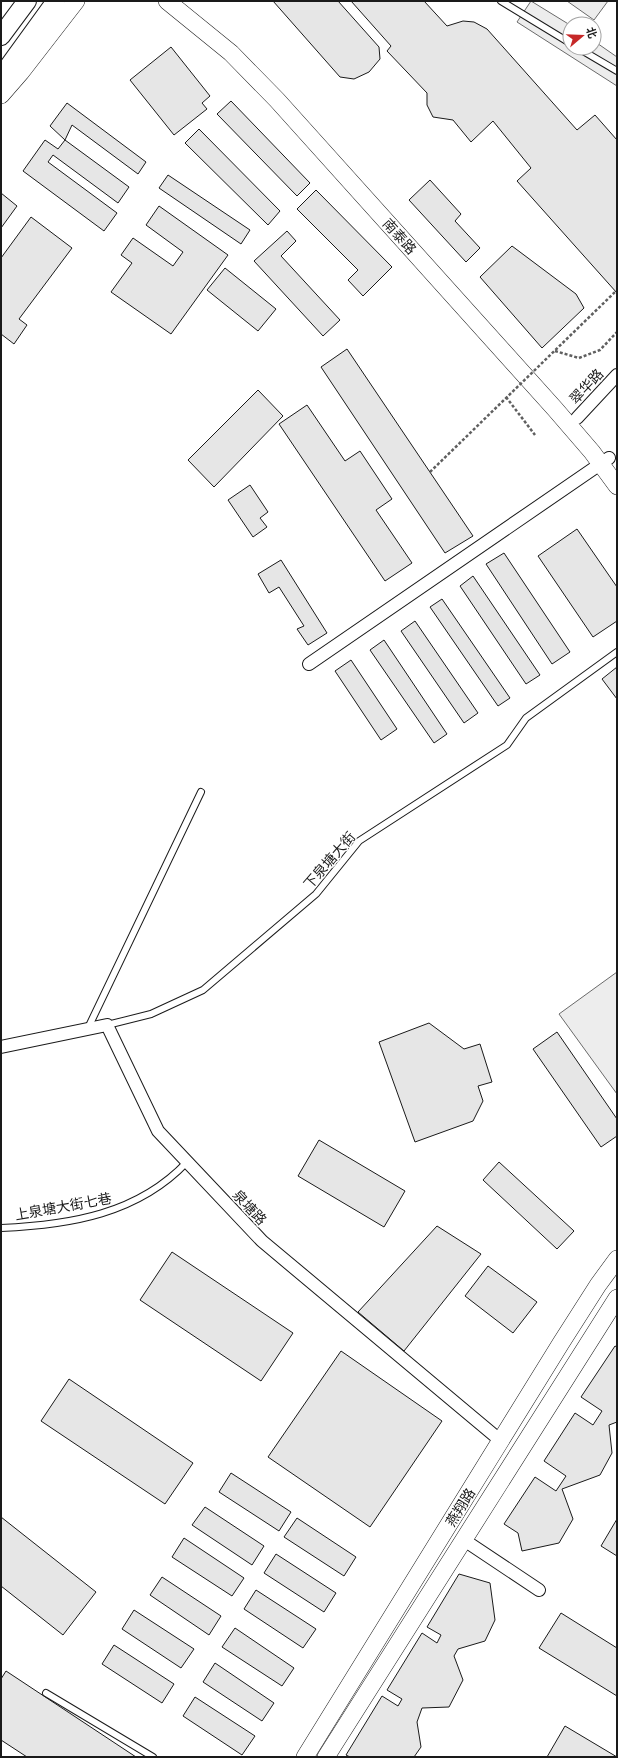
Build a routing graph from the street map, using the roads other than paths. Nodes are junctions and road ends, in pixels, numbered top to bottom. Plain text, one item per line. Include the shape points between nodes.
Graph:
1 (27, 1) edge
2 (56, 1) edge
3 (76, 1) edge
4 (167, 1) edge
5 (182, 1) edge
6 (501, 1) edge
7 (1, 36) edge
8 (562, 38) edge
9 (592, 56) edge
10 (617, 71) edge
11 (1, 77) edge
12 (1, 95) edge
13 (617, 375) edge
14 (577, 418) junction
15 (609, 463) edge
16 (617, 486) edge
17 (617, 652) edge
18 (309, 664) dead end
19 (201, 792) dead end
20 (107, 1025) junction
21 (88, 1028) junction
22 (1, 1047) edge
23 (187, 1162) junction
24 (1, 1228) edge
25 (617, 1259) edge
26 (617, 1298) edge
27 (501, 1441) junction
28 (464, 1540) junction
29 (539, 1590) dead end
30 (46, 1693) dead end
31 (153, 1757) edge
32 (305, 1757) edge
33 (326, 1757) edge

1 - 7 main road
2 - 11 main road
3 - 12 main road
4 - 15 main road, 南泰路 via 231,53 267,90 555,409
5 - 14 main road, 南泰路 via 235,44 271,80
6 - 8 lane
9 - 10 lane
13 - 14 street, 翠华路
14 - 15 main road, 南泰路
15 - 16 main road, 南泰路
15 - 18 street
17 - 20 lane, 下泉塘大街 via 526,718 507,745 359,841 316,894 203,990 151,1014
19 - 21 lane
20 - 21 street
20 - 23 street, 泉塘路 via 158,1131
21 - 22 street
23 - 24 lane, 上泉塘大街七巷 via 159,1188 112,1211 26,1227
23 - 27 street, 泉塘路 via 262,1241
25 - 27 main road, 燕翔路
26 - 28 main road, 燕翔路
27 - 32 main road, 燕翔路
28 - 29 street
28 - 33 main road, 燕翔路
30 - 31 lane

